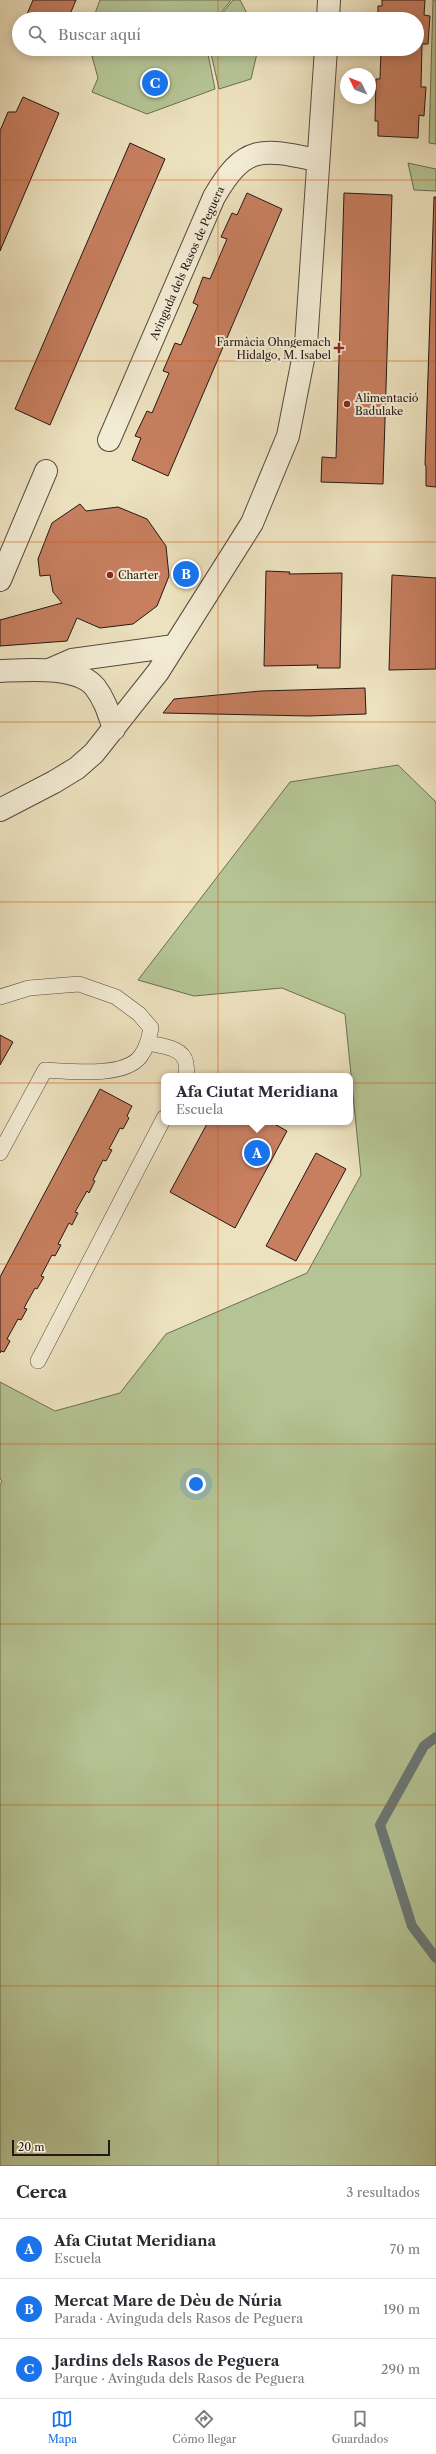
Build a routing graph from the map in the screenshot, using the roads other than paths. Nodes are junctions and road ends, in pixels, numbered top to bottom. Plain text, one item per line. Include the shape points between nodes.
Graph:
1 (329, 0) edge
2 (328, 12) edge
3 (325, 56) edge
4 (316, 160) junction
5 (109, 440) dead end
6 (46, 471) dead end
7 (0, 580) edge
8 (174, 646) junction
9 (49, 670) junction
10 (0, 671) edge
11 (114, 729) junction
12 (0, 810) edge
13 (0, 997) edge
14 (148, 1043) junction
15 (186, 1073) edge
16 (161, 1124) edge
17 (0, 1153) edge
18 (38, 1361) dead end

1 - 2 street
3 - 4 street
4 - 5 street, Avinguda dels Rasos de Peguera via 278,152 265,153 242,161 230,170 214,197
4 - 8 street via 306,344 288,436 252,523
6 - 7 street
8 - 9 street via 72,660
8 - 11 street via 158,672
9 - 10 street
9 - 11 street via 70,673 93,686 106,704
11 - 12 street via 94,753 77,768
13 - 14 lane via 29,988 79,984 116,997 139,1014 151,1028
14 - 15 lane via 177,1050 185,1060
14 - 17 lane via 140,1058 126,1067 96,1072 45,1070
16 - 18 lane

